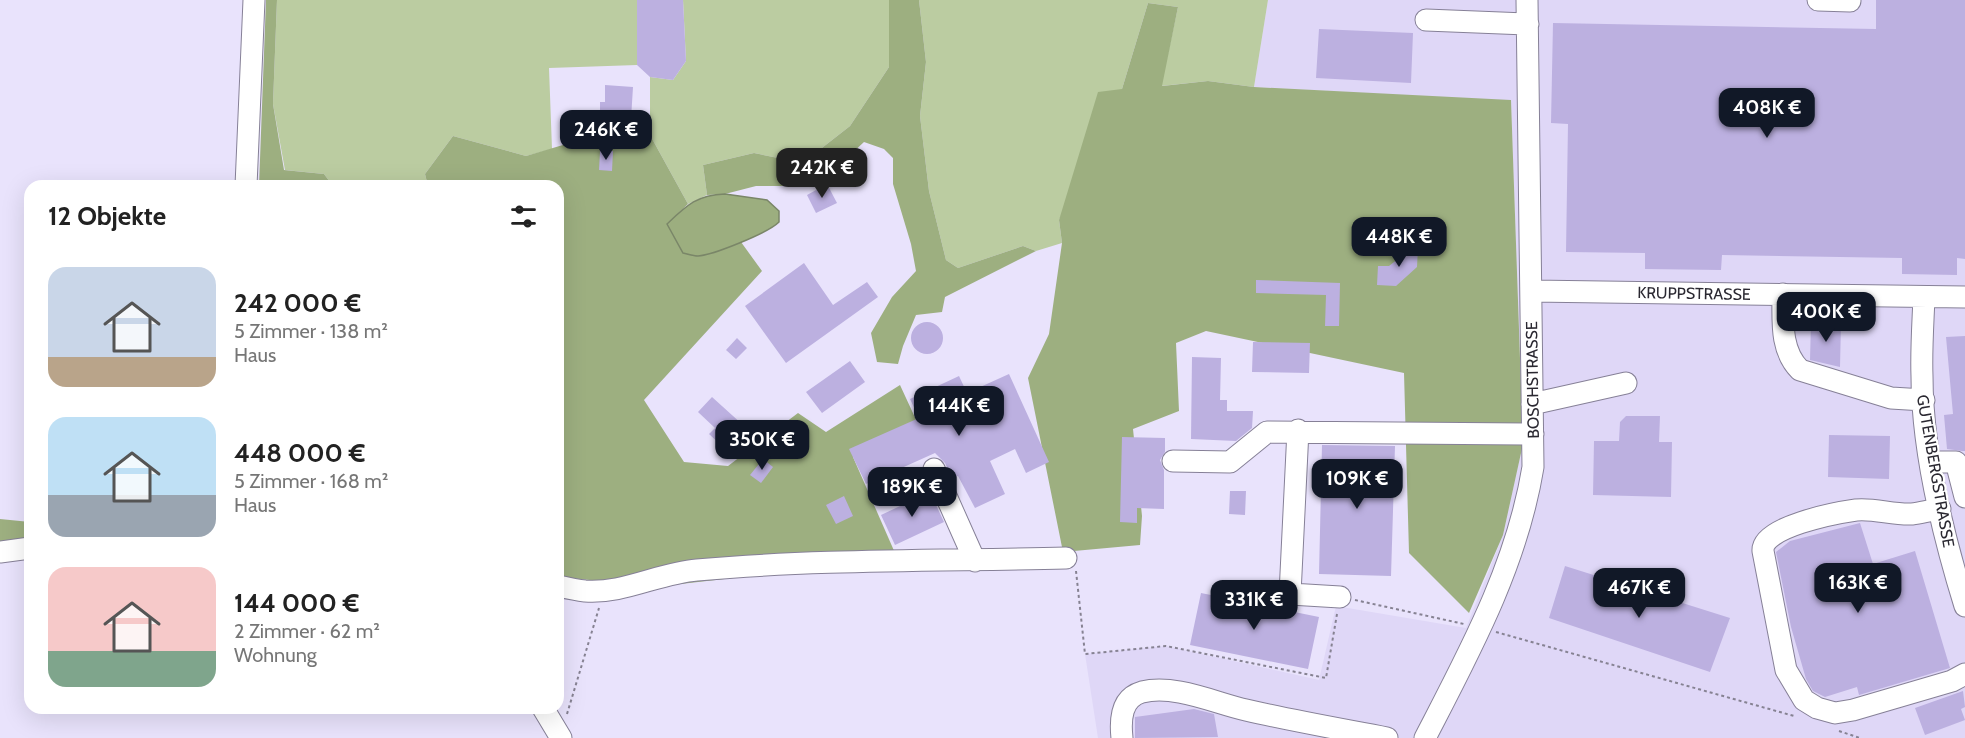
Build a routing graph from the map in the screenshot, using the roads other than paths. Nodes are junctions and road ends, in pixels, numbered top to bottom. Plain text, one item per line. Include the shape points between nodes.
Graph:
1 (254, 0) edge
2 (1527, 0) edge
3 (1818, 0) edge
4 (1850, 2) dead end
5 (1426, 20) dead end
6 (1528, 24) junction
7 (246, 180) edge
8 (1532, 291) junction
9 (1783, 294) junction
10 (1924, 297) junction
11 (1965, 297) edge
12 (1626, 383) dead end
13 (1924, 400) junction
14 (1532, 404) junction
15 (1298, 430) junction
16 (1533, 434) junction
17 (1173, 461) dead end
18 (1932, 462) junction
19 (934, 469) dead end
20 (1965, 497) edge
21 (1940, 508) junction
22 (1956, 539) edge
23 (24, 549) edge
24 (0, 552) edge
25 (1066, 558) road end
26 (975, 561) junction
27 (564, 587) edge
28 (1340, 597) road end
29 (1965, 606) edge
30 (1965, 674) edge
31 (1122, 738) edge
32 (1387, 738) edge
33 (1425, 738) edge

1 - 7 street
2 - 6 street, BOSCHSTRASSE
3 - 4 street
5 - 6 street
6 - 8 street, BOSCHSTRASSE
8 - 9 street, KRUPPSTRASSE
8 - 14 street, BOSCHSTRASSE
9 - 10 street, KRUPPSTRASSE
9 - 13 street via 1786,349 1800,370 1891,398
10 - 11 street, KRUPPSTRASSE
10 - 13 street, GUTENBERGSTRASSE
12 - 14 street
13 - 18 street, GUTENBERGSTRASSE
14 - 16 street, BOSCHSTRASSE
15 - 16 street
15 - 17 street via 1267,432 1230,462
15 - 28 street via 1290,594
16 - 33 street, BOSCHSTRASSE via 1533,467 1526,510 1482,628
18 - 20 street via 1956,462
18 - 21 street, GUTENBERGSTRASSE
19 - 26 street
21 - 22 street, GUTENBERGSTRASSE
21 - 30 street via 1911,514 1856,510 1795,524 1766,539 1763,552 1786,669 1799,693 1817,708 1853,710
22 - 29 street, GUTENBERGSTRASSE
23 - 24 street
25 - 26 street
26 - 27 street via 695,570 606,591
31 - 32 street via 1121,712 1130,700 1141,693 1158,691 1208,697 1244,710

